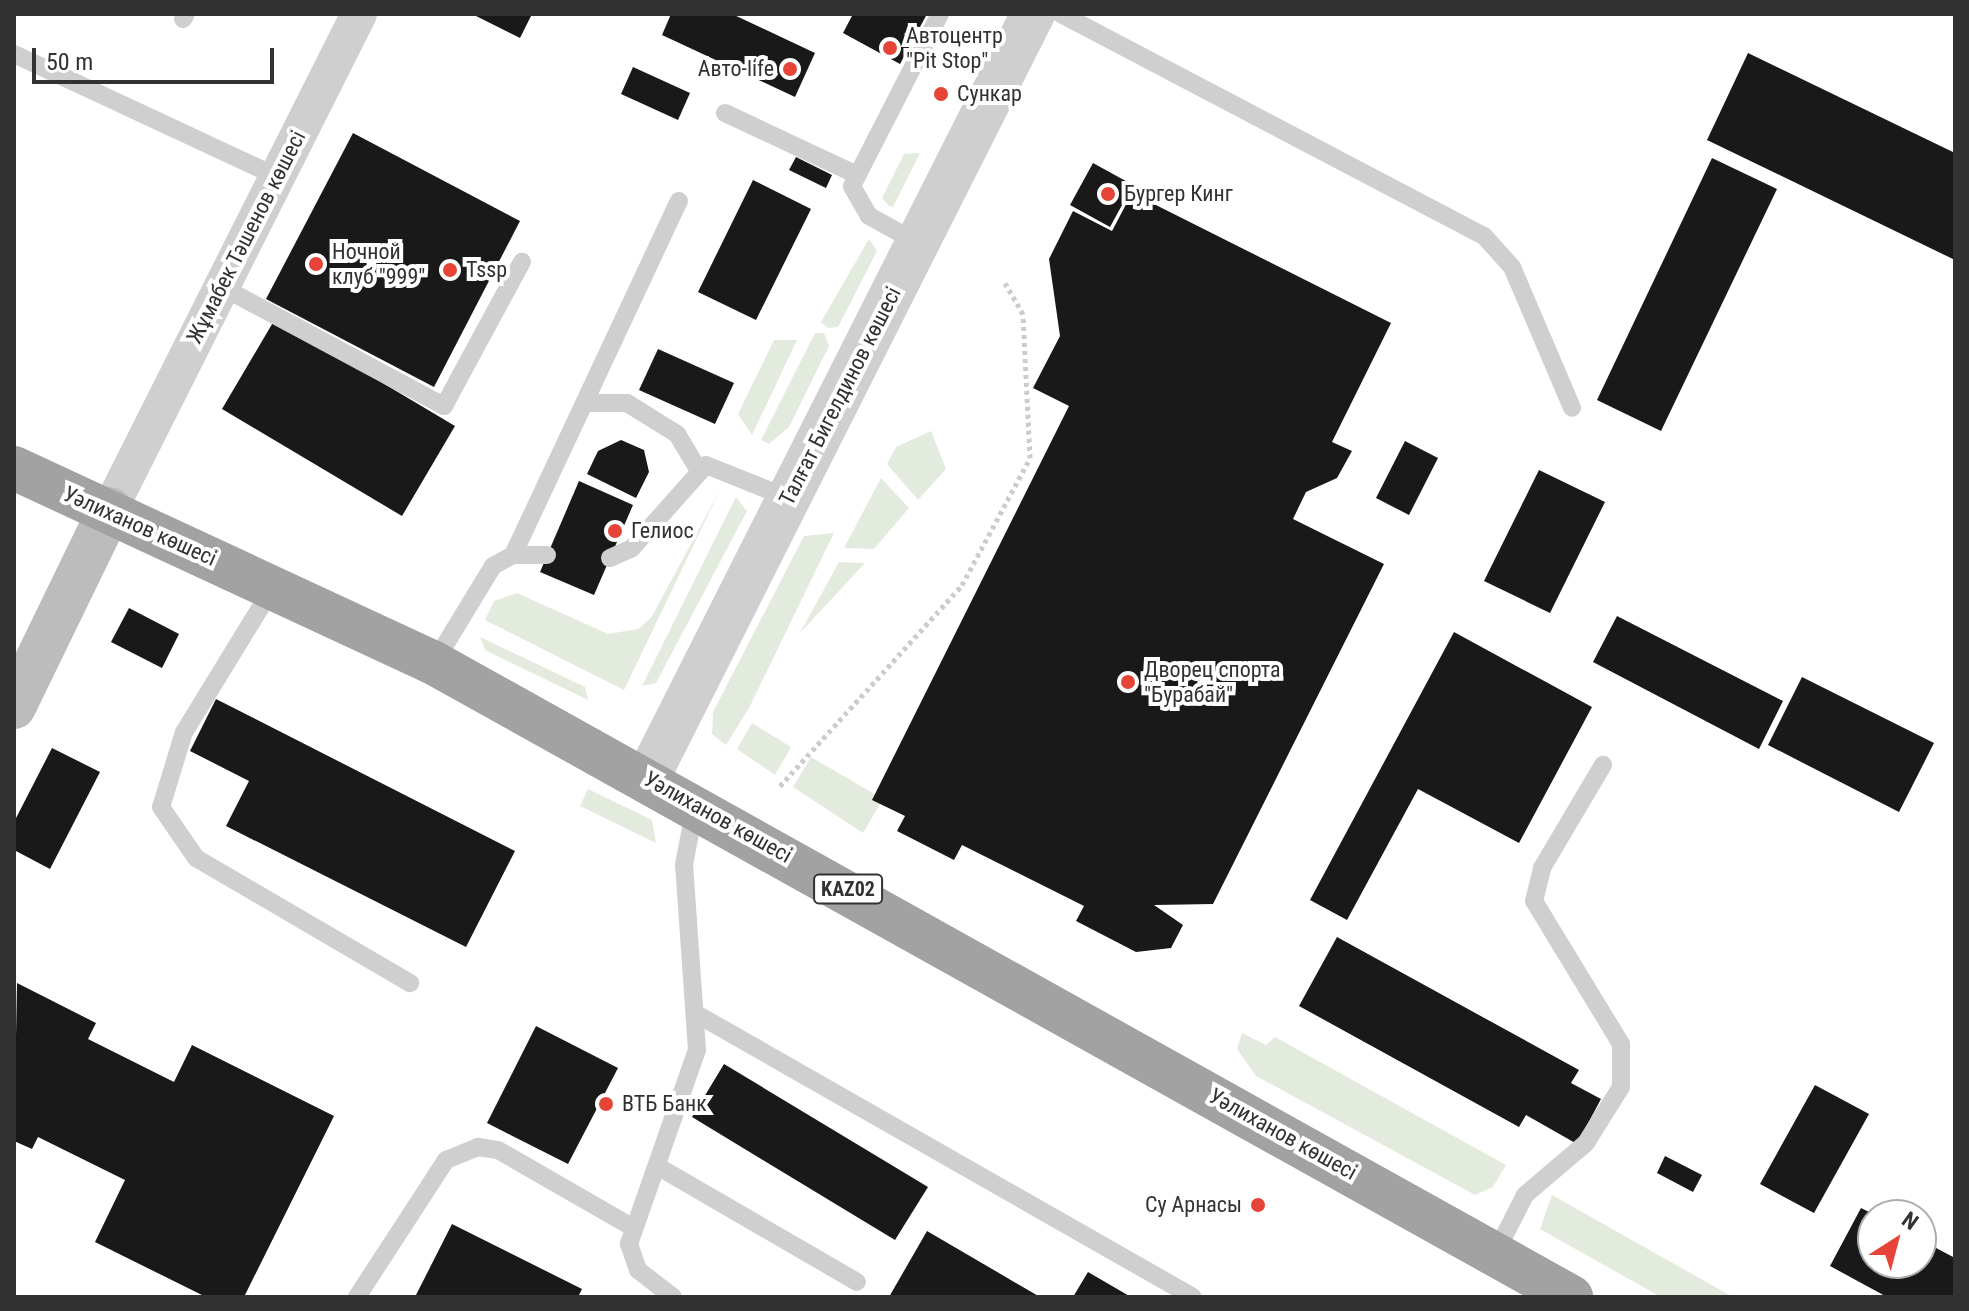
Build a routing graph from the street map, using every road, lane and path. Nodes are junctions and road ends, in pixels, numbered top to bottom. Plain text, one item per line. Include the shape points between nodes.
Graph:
1 (359, 14) edge
2 (940, 14) edge
3 (1033, 14) edge
4 (1061, 14) edge
5 (14, 54) edge
6 (725, 113) dead end
7 (855, 174) junction
8 (276, 176) junction
9 (679, 201) dead end
10 (918, 243) junction
11 (522, 262) dead end
12 (1005, 283) dead end
13 (222, 287) junction
14 (589, 403) junction
15 (1572, 408) dead end
16 (14, 453) edge
17 (14, 468) edge
18 (698, 469) junction
19 (788, 498) junction
20 (110, 509) junction
21 (513, 555) junction
22 (547, 555) dead end
23 (610, 558) dead end
24 (273, 587) junction
25 (434, 663) junction
26 (14, 707) edge
27 (1603, 765) dead end
28 (647, 779) junction
29 (780, 786) dead end
30 (696, 804) junction
31 (410, 983) dead end
32 (700, 1016) junction
33 (657, 1166) junction
34 (632, 1227) junction
35 (1495, 1254) junction
36 (857, 1282) dead end
37 (357, 1297) edge
38 (673, 1297) edge
39 (1193, 1297) edge
40 (1571, 1297) edge

1 - 8 street, Жұмабек Тәшенов көшесі
2 - 7 lane
3 - 10 street, Талғат Бигелдинов көшесі
4 - 15 lane via 1484,236 1512,267
5 - 8 lane
6 - 7 lane
7 - 10 lane via 855,197 869,216
8 - 13 street, Жұмабек Тәшенов көшесі
9 - 14 lane
10 - 19 street, Талғат Бигелдинов көшесі
11 - 13 lane via 444,406
12 - 29 path via 1023,314 1030,458 962,585
13 - 20 street, Жұмабек Тәшенов көшесі
14 - 18 lane via 627,403 677,434
14 - 21 lane
16 - 20 highway, KАZ02
17 - 20 highway, Уәлиханов көшесі / KАZ02
18 - 19 lane via 713,465
18 - 23 lane via 632,548
19 - 28 street, Талғат Бигелдинов көшесі
20 - 24 highway, Уәлиханов көшесі / KАZ02
20 - 26 main road
21 - 22 lane
21 - 25 lane via 486,576
24 - 25 highway, Уәлиханов көшесі / KАZ02
24 - 31 lane via 184,732 161,807 196,858
25 - 28 highway, Уәлиханов көшесі / KАZ02
27 - 35 lane via 1542,868 1534,901 1621,1044 1621,1087 1586,1143 1525,1195
28 - 30 highway, Уәлиханов көшесі / KАZ02
30 - 32 lane via 684,865
30 - 35 highway, Уәлиханов көшесі / KАZ02
32 - 33 lane via 689,1081
32 - 39 lane
33 - 34 lane
33 - 36 lane
34 - 37 lane via 498,1150 478,1147 446,1160
34 - 38 lane via 638,1270
35 - 40 highway, Уәлиханов көшесі / KАZ02

